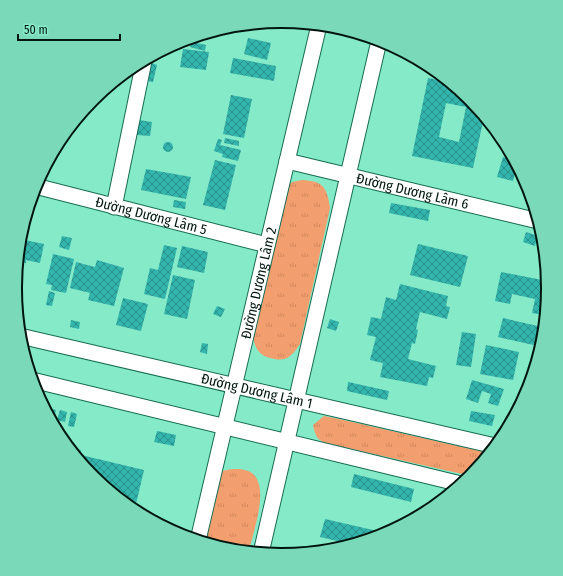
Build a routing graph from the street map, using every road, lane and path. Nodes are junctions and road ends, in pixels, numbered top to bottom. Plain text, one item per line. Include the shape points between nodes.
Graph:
1 (318, 31) edge
2 (377, 47) edge
3 (142, 69) edge
4 (287, 162) junction
5 (348, 176) junction
6 (42, 188) edge
7 (114, 207) junction
8 (532, 219) edge
9 (267, 245) junction
10 (27, 338) edge
11 (40, 382) edge
12 (234, 386) junction
13 (296, 400) junction
14 (224, 426) junction
15 (287, 442) junction
16 (488, 444) edge
17 (454, 482) edge
18 (199, 534) edge
19 (262, 547) edge

1 - 4 street, Đường Dương Lâm 2
2 - 5 street
3 - 7 street
4 - 5 street, Đường Dương Lâm 6
4 - 9 street, Đường Dương Lâm 2
5 - 8 street, Đường Dương Lâm 6
5 - 13 street
6 - 7 street, Đường Dương Lâm 5
7 - 9 street, Đường Dương Lâm 5
9 - 12 street, Đường Dương Lâm 2
10 - 12 street, Đường Dương Lâm 1
11 - 14 street
12 - 13 street, Đường Dương Lâm 1
12 - 14 street, Đường Dương Lâm 2
13 - 15 street
13 - 16 street, Đường Dương Lâm 1
14 - 15 street
14 - 18 street, Đường Dương Lâm 2
15 - 17 street
15 - 19 street

